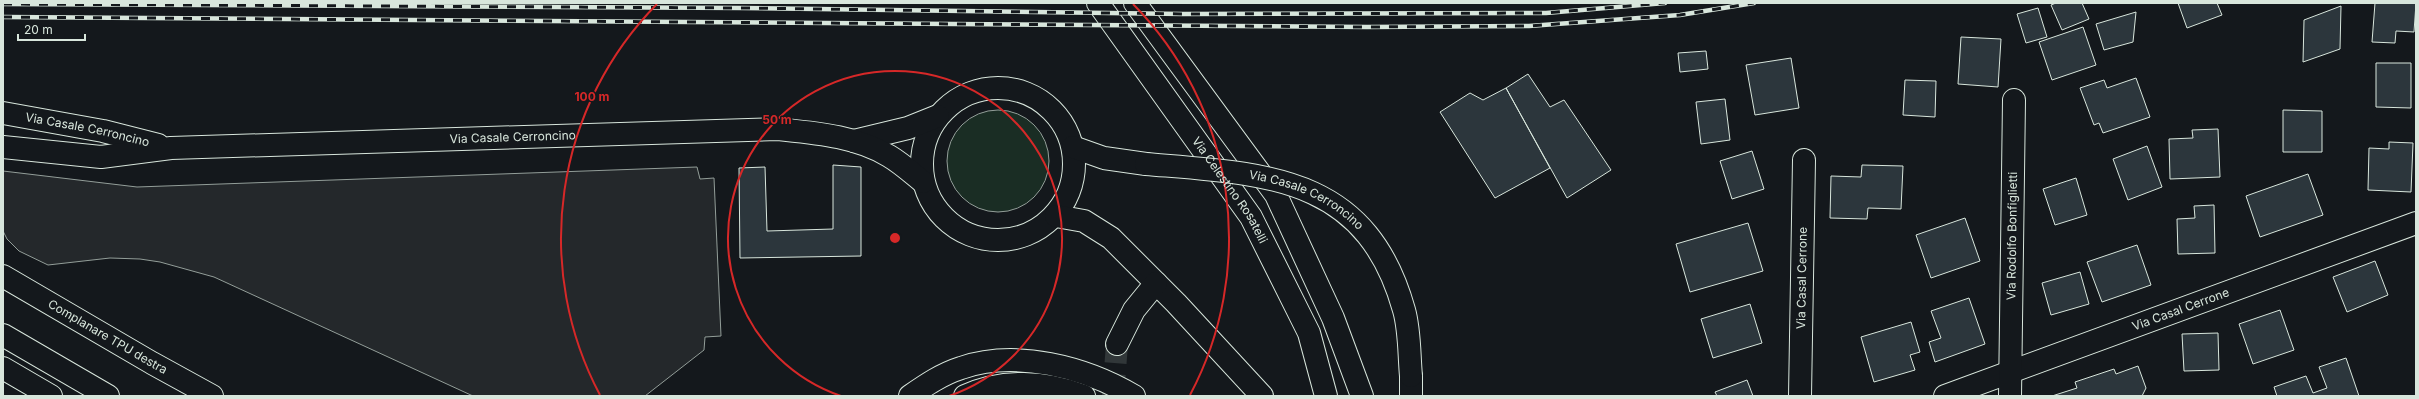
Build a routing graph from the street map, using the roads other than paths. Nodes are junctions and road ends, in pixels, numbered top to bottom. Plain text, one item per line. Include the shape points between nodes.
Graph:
1 (1098, 3) edge
2 (1135, 3) edge
3 (2014, 100) dead end
4 (3, 113) edge
5 (938, 116) junction
6 (854, 141) junction
7 (3, 147) edge
8 (1073, 147) junction
9 (171, 148) junction
10 (1804, 160) dead end
11 (923, 182) junction
12 (1056, 216) junction
13 (2416, 223) edge
14 (3, 276) edge
15 (1156, 282) junction
16 (3, 335) edge
17 (1117, 344) tunnel mouth
18 (3, 368) edge
19 (2010, 371) junction
20 (1411, 386) edge
21 (51, 396) edge
22 (108, 396) edge
23 (212, 396) edge
24 (910, 396) edge
25 (965, 396) edge
26 (1084, 396) edge
27 (1134, 396) edge
28 (1262, 396) edge
29 (1326, 396) edge
30 (1362, 396) edge
31 (1800, 396) edge
32 (1945, 396) edge
33 (2010, 396) edge

1 - 29 main road, Via Celestino Rosatelli via 1251,217 1309,333
2 - 30 main road via 1276,195 1333,318
3 - 19 main road, Via Rodolfo Bonfiglietti
4 - 9 main road, Via Casale Cerroncino via 103,131
5 - 6 main road, Via Casale Cerroncino via 908,128
5 - 8 main road, Via Casale Cerroncino via 956,100 979,90 1003,88 1027,93 1048,106 1064,124
5 - 11 main road, Via Casale Cerroncino via 927,136 922,159
6 - 9 main road, Via Casale Cerroncino via 824,134 777,129
6 - 11 main road, Via Casale Cerroncino via 889,156
7 - 9 main road, Via Casale Cerroncino via 100,157
8 - 12 main road, Via Casale Cerroncino via 1075,171 1069,195
8 - 20 main road, Via Casale Cerroncino, bridge via 1104,158 1222,170 1270,178 1307,189 1351,218 1377,246 1393,277 1405,312
10 - 31 main road, Via Casal Cerrone
11 - 12 main road, Via Casale Cerroncino via 934,208 954,227 979,239 1008,241 1034,233
12 - 15 main road via 1084,221 1111,238
13 - 19 main road, Via Casal Cerrone
14 - 23 main road, Complanare TPU destra
15 - 17 main road via 1134,310
15 - 28 main road
16 - 22 main road
18 - 21 main road
19 - 32 main road, Via Casal Cerrone
19 - 33 main road, Via Rodolfo Bonfiglietti
24 - 27 main road via 960,368 996,360 1042,363 1071,370 1109,383
25 - 26 main road via 1012,384 1056,387

